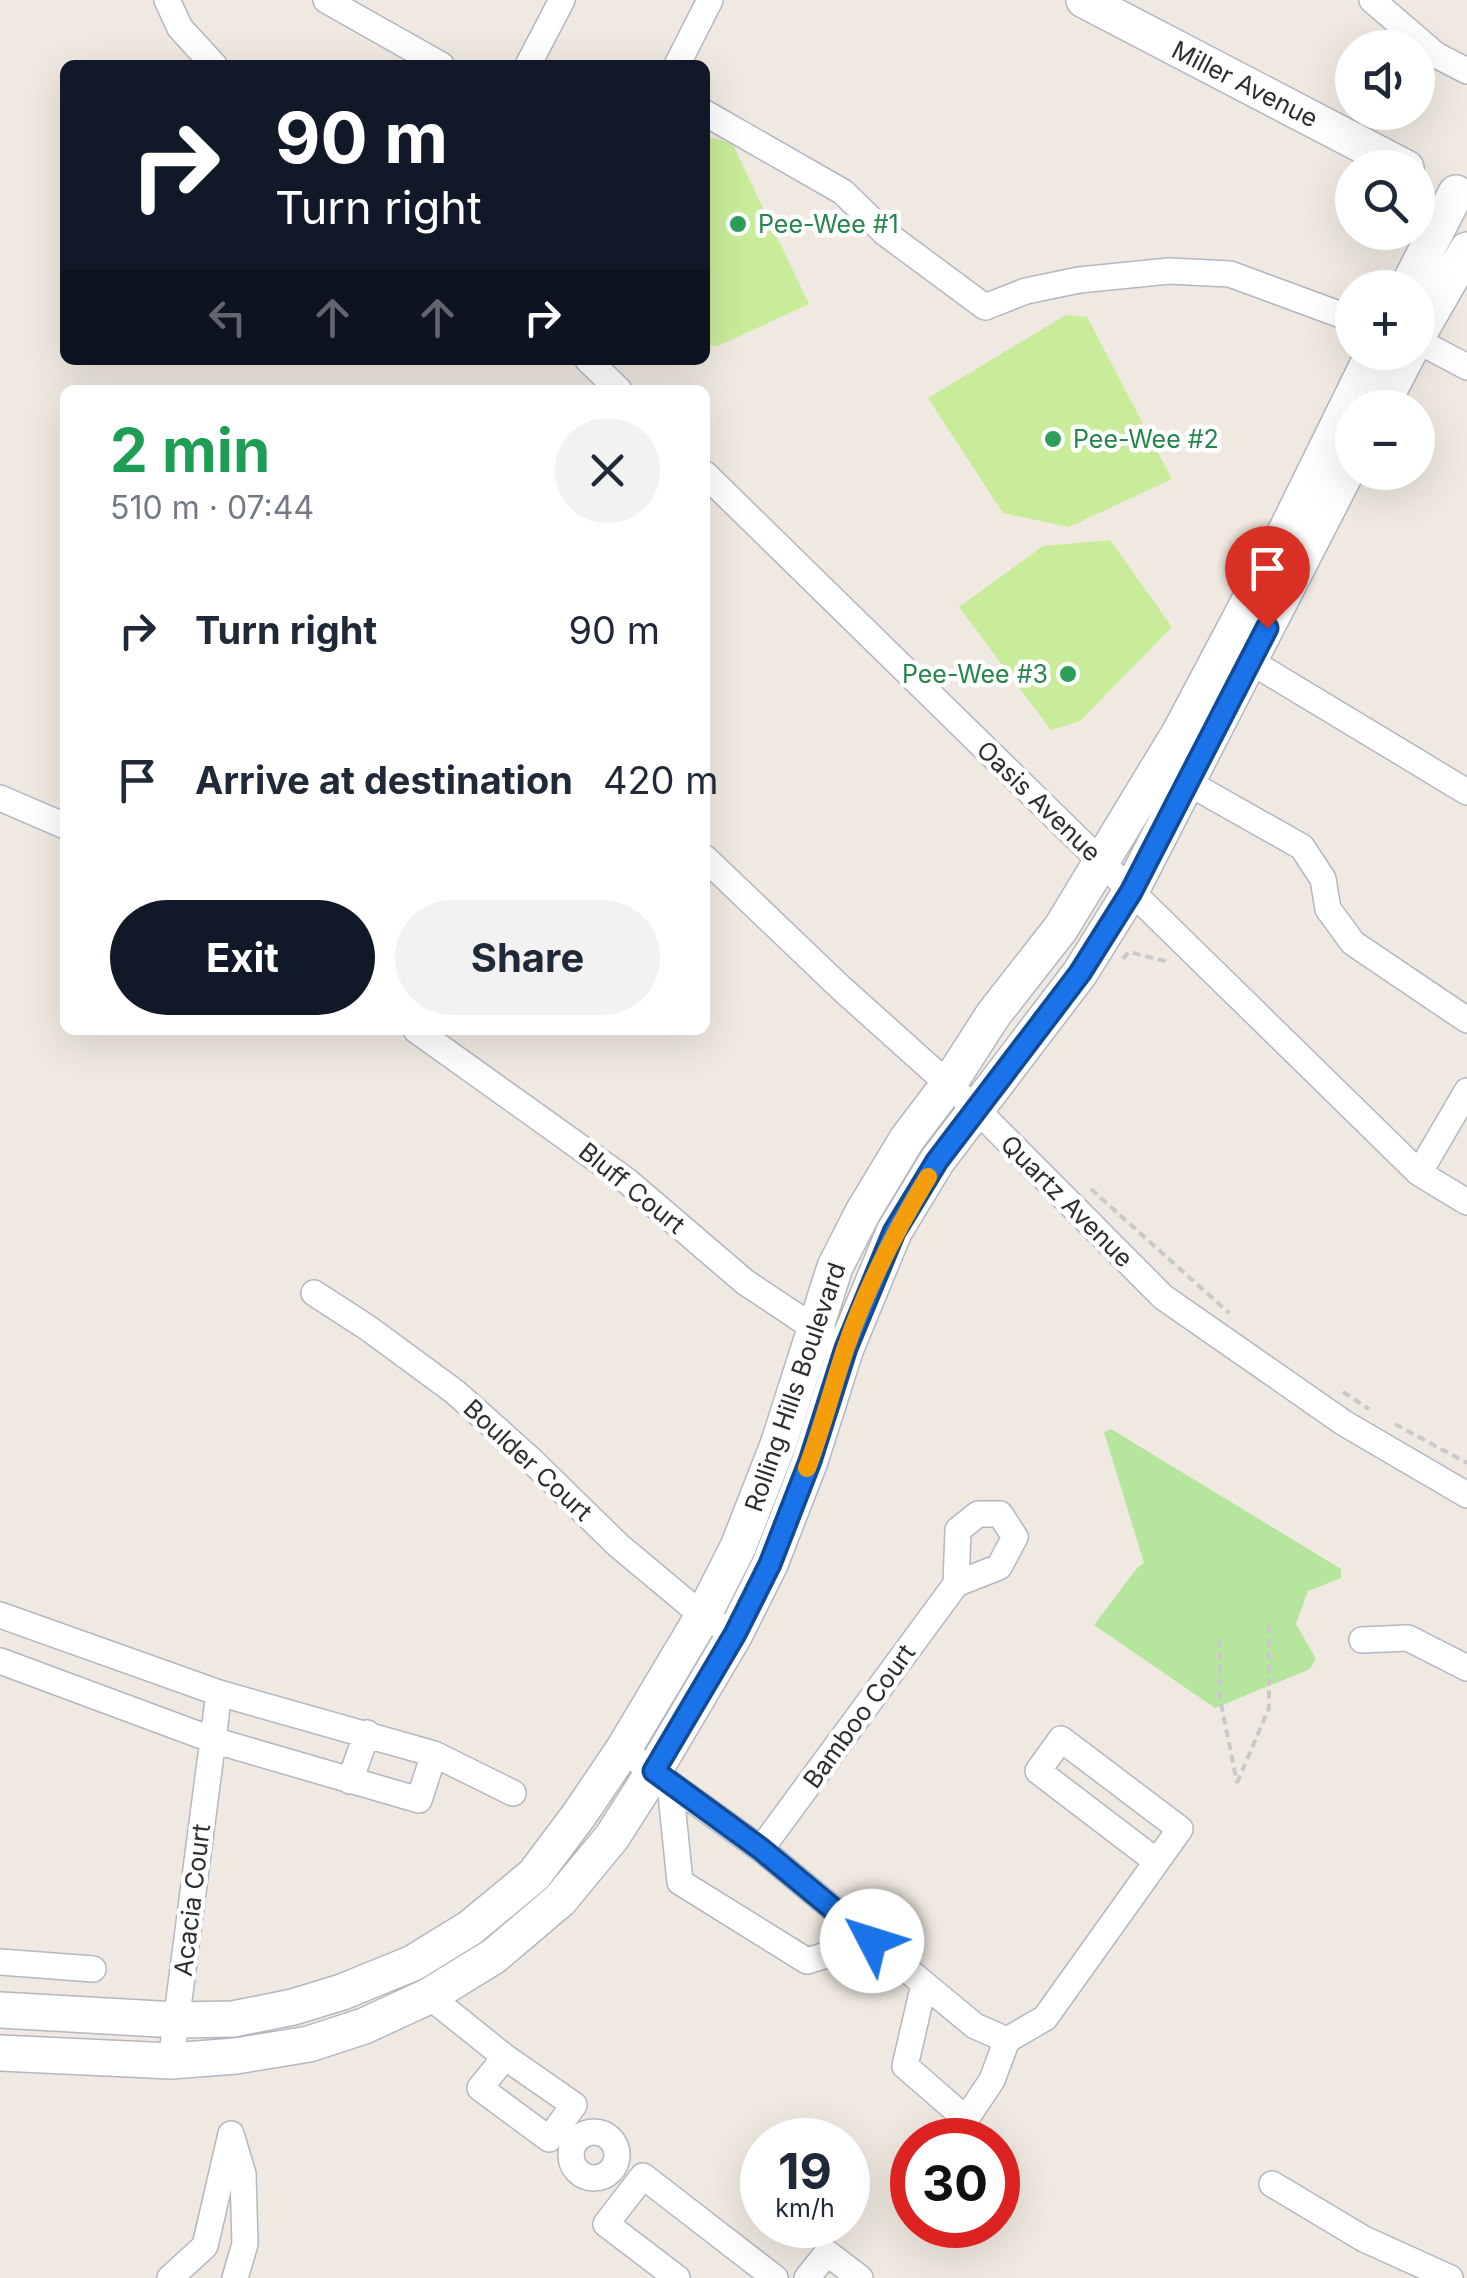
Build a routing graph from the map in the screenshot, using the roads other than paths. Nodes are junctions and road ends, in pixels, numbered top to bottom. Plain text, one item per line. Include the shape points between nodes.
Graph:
1 (167, 0) edge
2 (326, 0) edge
3 (562, 0) edge
4 (710, 0) edge
5 (1084, 0) edge
6 (1372, 0) edge
7 (209, 60) edge
8 (432, 60) edge
9 (531, 60) edge
10 (680, 60) edge
11 (1467, 71) edge
12 (710, 116) edge
13 (1372, 150) edge
14 (1435, 182) edge
15 (1462, 197) edge
16 (1467, 250) edge
17 (1418, 270) edge
18 (1435, 307) edge
19 (1335, 313) edge
20 (1435, 348) edge
21 (593, 365) edge
22 (1467, 367) edge
23 (1365, 370) edge
24 (614, 385) edge
25 (710, 479) edge
26 (1337, 490) edge
27 (1250, 661) junction
28 (1187, 782) junction
29 (1467, 792) edge
30 (0, 798) edge
31 (60, 824) edge
32 (1101, 862) junction
33 (710, 863) edge
34 (1131, 892) junction
35 (1467, 1020) edge
36 (423, 1035) edge
37 (948, 1085) junction
38 (1467, 1091) edge
39 (978, 1110) junction
40 (1419, 1173) junction
41 (1467, 1202) edge
42 (314, 1293) dead end
43 (814, 1329) junction
44 (846, 1348) junction
45 (1467, 1495) edge
46 (956, 1584) dead end
47 (0, 1615) edge
48 (702, 1616) junction
49 (735, 1634) junction
50 (1362, 1640) dead end
51 (0, 1661) edge
52 (1467, 1668) edge
53 (219, 1693) junction
54 (367, 1733) junction
55 (213, 1740) junction
56 (623, 1750) junction
57 (434, 1754) junction
58 (662, 1777) junction
59 (350, 1781) junction
60 (513, 1793) dead end
61 (761, 1849) junction
62 (1156, 1862) junction
63 (872, 1941) junction
64 (0, 1962) edge
65 (94, 1969) dead end
66 (924, 1984) junction
67 (429, 1996) junction
68 (1, 2020) edge
69 (176, 2020) junction
70 (1007, 2040) junction
71 (0, 2053) edge
72 (505, 2057) junction
73 (171, 2061) junction
74 (569, 2130) junction
75 (1272, 2184) dead end
76 (631, 2191) junction
77 (170, 2278) edge
78 (235, 2278) edge
79 (677, 2278) edge
80 (776, 2278) edge
81 (807, 2278) edge
82 (860, 2278) edge
83 (1450, 2278) edge

1 - 7 street via 180,28
2 - 8 street
3 - 9 street
4 - 10 street
5 - 13 main road, Miller Avenue
6 - 11 street via 1436,55
12 - 19 street via 843,192 885,233 986,307 1079,280 1169,271 1230,274
14 - 15 main road
15 - 17 main road
16 - 18 main road
20 - 22 street
21 - 24 street
23 - 32 main road, Rolling Hills Boulevard via 1180,732
25 - 32 street, Oasis Avenue
26 - 27 main road, Rolling Hills Boulevard
27 - 28 main road, Rolling Hills Boulevard
27 - 29 street
28 - 34 main road, Rolling Hills Boulevard
28 - 35 street via 1302,847 1323,878 1328,909 1353,943
30 - 31 street
32 - 34 street, Oasis Avenue
32 - 37 main road, Rolling Hills Boulevard
33 - 37 street, Quartz Avenue
34 - 39 main road, Rolling Hills Boulevard
34 - 40 street, Oasis Avenue
36 - 43 street, Bluff Court via 627,1180 746,1282
37 - 39 street, Quartz Avenue
37 - 43 main road, Rolling Hills Boulevard via 864,1212 835,1267
38 - 40 street
39 - 44 main road, Rolling Hills Boulevard via 894,1232
39 - 45 street, Quartz Avenue via 1163,1297 1344,1423
40 - 41 street, Oasis Avenue
42 - 48 street, Boulder Court via 455,1392
43 - 44 street, Bluff Court
43 - 48 main road, Rolling Hills Boulevard via 745,1530
44 - 49 main road, Rolling Hills Boulevard via 810,1461
46 - 61 street, Bamboo Court
47 - 53 street
48 - 49 street, Boulder Court
48 - 56 main road, Rolling Hills Boulevard
49 - 58 main road, Rolling Hills Boulevard
50 - 52 street via 1408,1638
51 - 55 street
53 - 54 street
53 - 55 street, Acacia Court
54 - 57 street
54 - 59 street
55 - 59 street
55 - 69 street, Acacia Court
56 - 58 street
56 - 69 main road, Rolling Hills Boulevard via 534,1875 470,1928 413,1963 293,2007 233,2019
57 - 59 street via 419,1800
57 - 60 street
58 - 61 street
58 - 63 street via 680,1882 807,1961
58 - 67 main road, Rolling Hills Boulevard via 560,1900 494,1956
61 - 63 street
62 - 62 street via 1180,1828 1061,1738 1038,1771
62 - 70 street via 1046,2018
63 - 66 street
64 - 65 street
66 - 70 street via 975,2026
66 - 70 street via 905,2066 966,2119 992,2080
67 - 72 street
67 - 73 main road, Rolling Hills Boulevard via 309,2044
68 - 69 main road, Rolling Hills Boulevard
69 - 73 street, Acacia Court
71 - 73 main road, Rolling Hills Boulevard
72 - 74 street via 574,2106
72 - 74 street via 480,2088 549,2139
74 - 76 street via 576,2169 597,2178 610,2172
75 - 83 street via 1364,2239
76 - 79 street via 606,2224
76 - 80 street via 642,2176
77 - 78 street via 205,2246 231,2134 244,2174 246,2244
81 - 82 street via 827,2253

